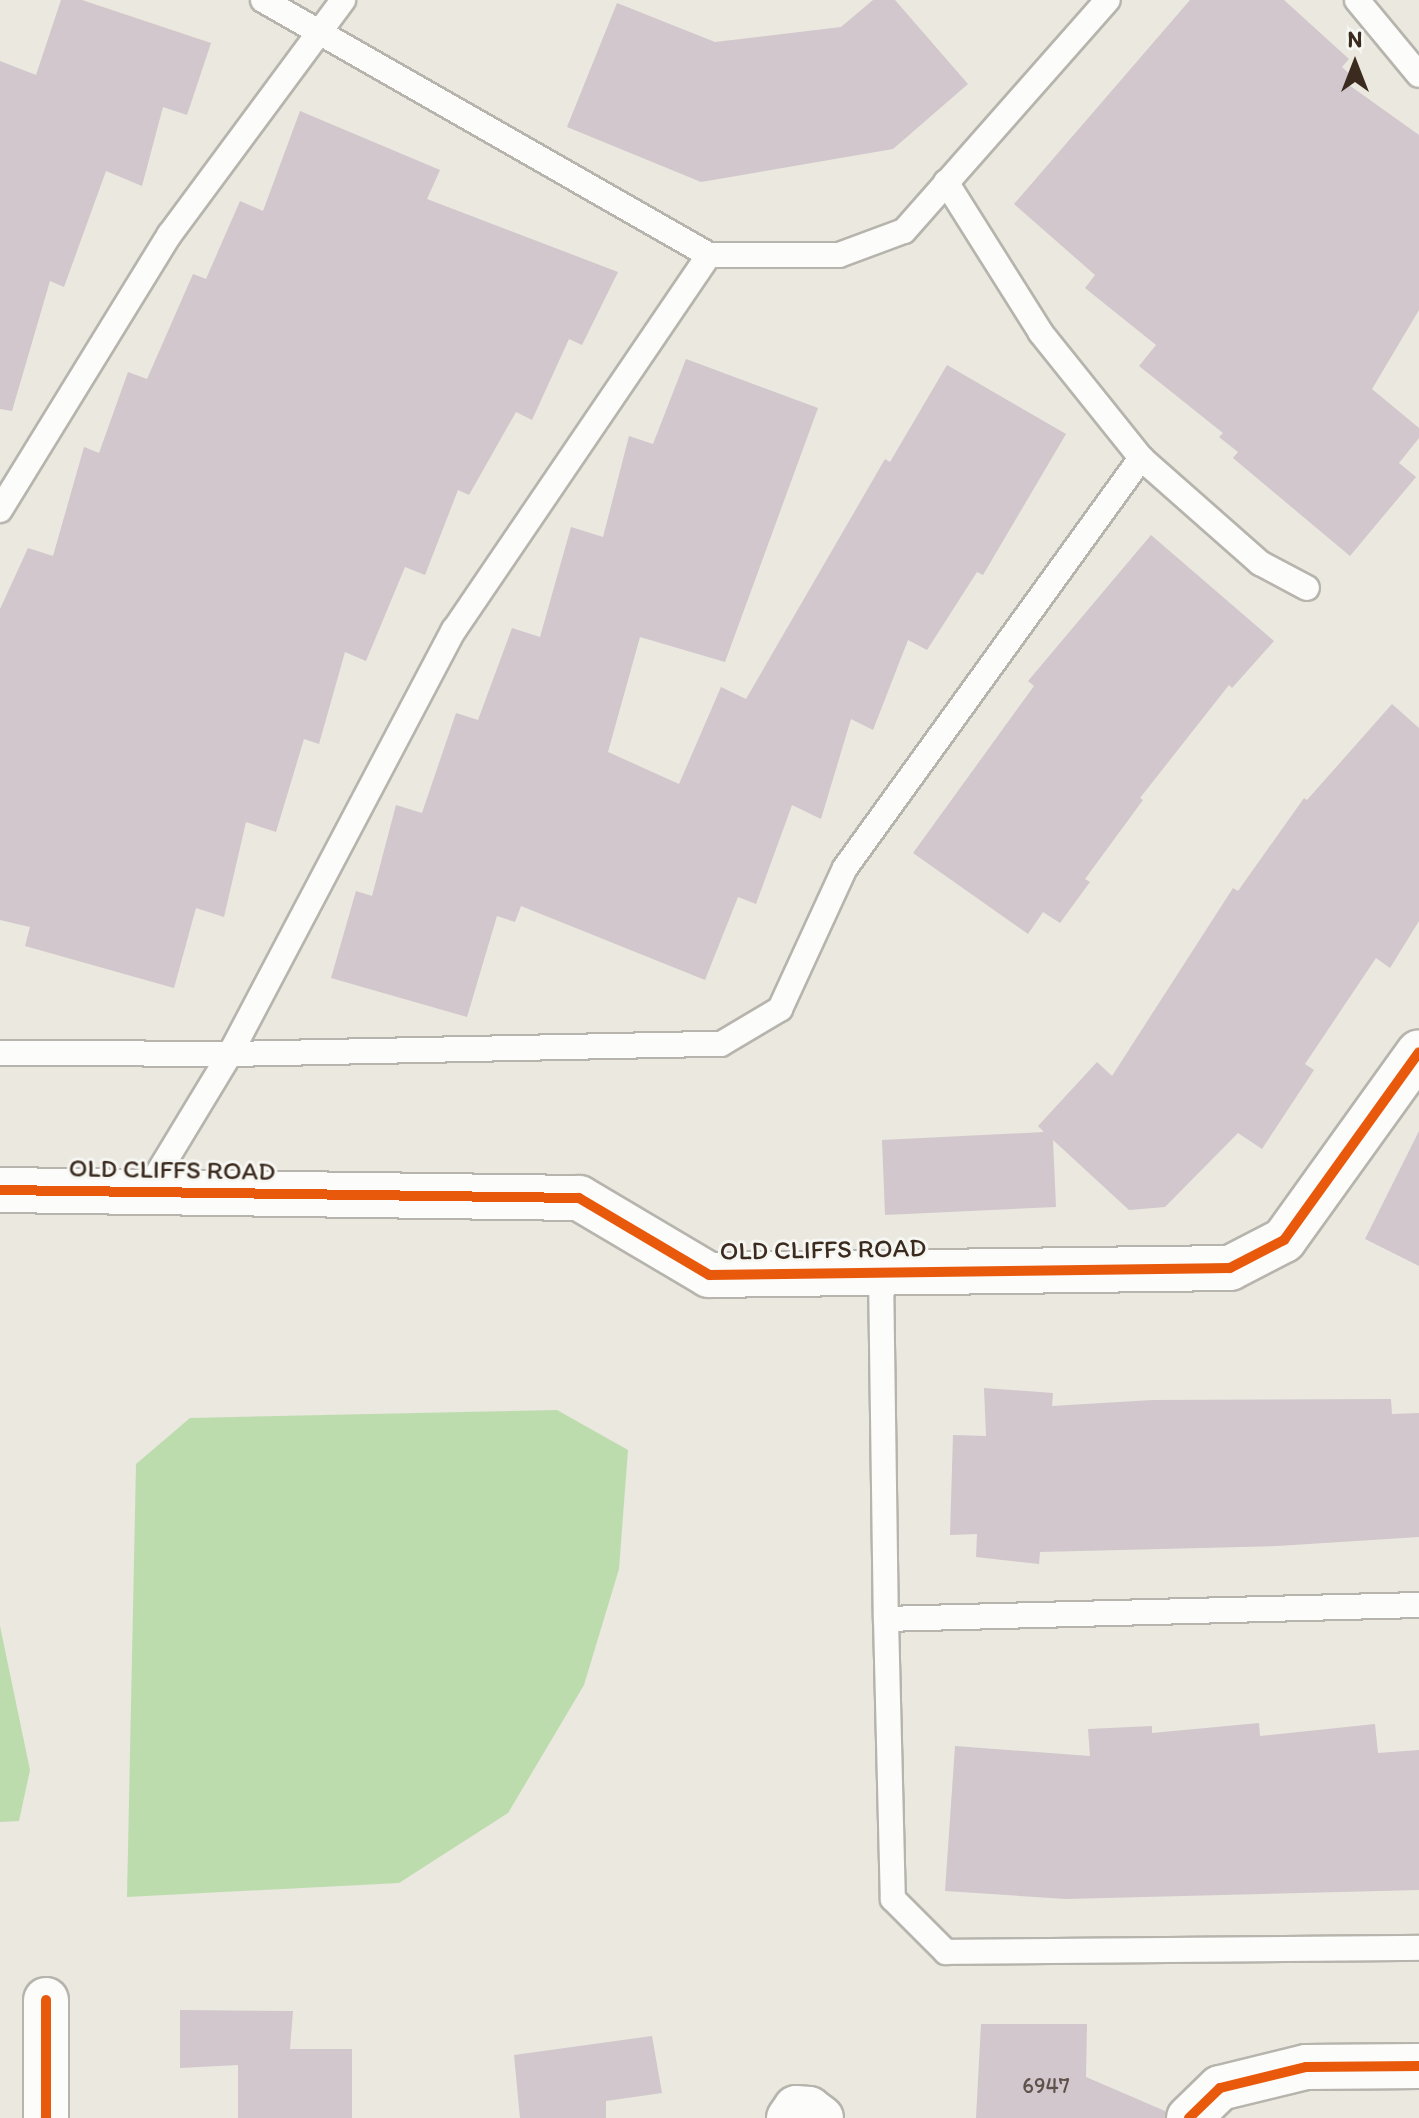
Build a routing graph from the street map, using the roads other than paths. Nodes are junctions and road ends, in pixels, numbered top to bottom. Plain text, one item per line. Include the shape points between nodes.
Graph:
1 (263, 0) edge
2 (343, 0) edge
3 (1108, 0) edge
4 (1357, 0) edge
5 (318, 31) junction
6 (1419, 75) edge
7 (946, 182) junction
8 (709, 255) junction
9 (1141, 458) junction
10 (0, 510) edge
11 (1307, 588) dead end
12 (1419, 1052) edge
13 (0, 1053) edge
14 (230, 1054) junction
15 (0, 1190) edge
16 (147, 1191) junction
17 (881, 1272) junction
18 (1419, 1605) edge
19 (886, 1619) junction
20 (1419, 1948) edge
21 (46, 2000) dead end
22 (1419, 2066) edge
23 (46, 2118) edge
24 (1189, 2118) edge

1 - 5 lane
2 - 5 lane
3 - 7 lane
4 - 6 lane
5 - 8 lane
5 - 10 lane via 170,234
7 - 8 lane via 904,231 839,255
7 - 9 lane via 1041,333
8 - 14 lane via 454,630
9 - 11 lane via 1260,563
9 - 14 lane via 845,868 780,1009 721,1044
12 - 17 street, OLD CLIFFS ROAD via 1284,1240 1230,1268
13 - 14 lane
14 - 16 lane
15 - 16 street, OLD CLIFFS ROAD
16 - 17 street, OLD CLIFFS ROAD via 579,1198 709,1275
17 - 19 lane
18 - 19 lane
19 - 20 lane via 893,1899 946,1952
21 - 23 street
22 - 24 street via 1306,2067 1220,2088

